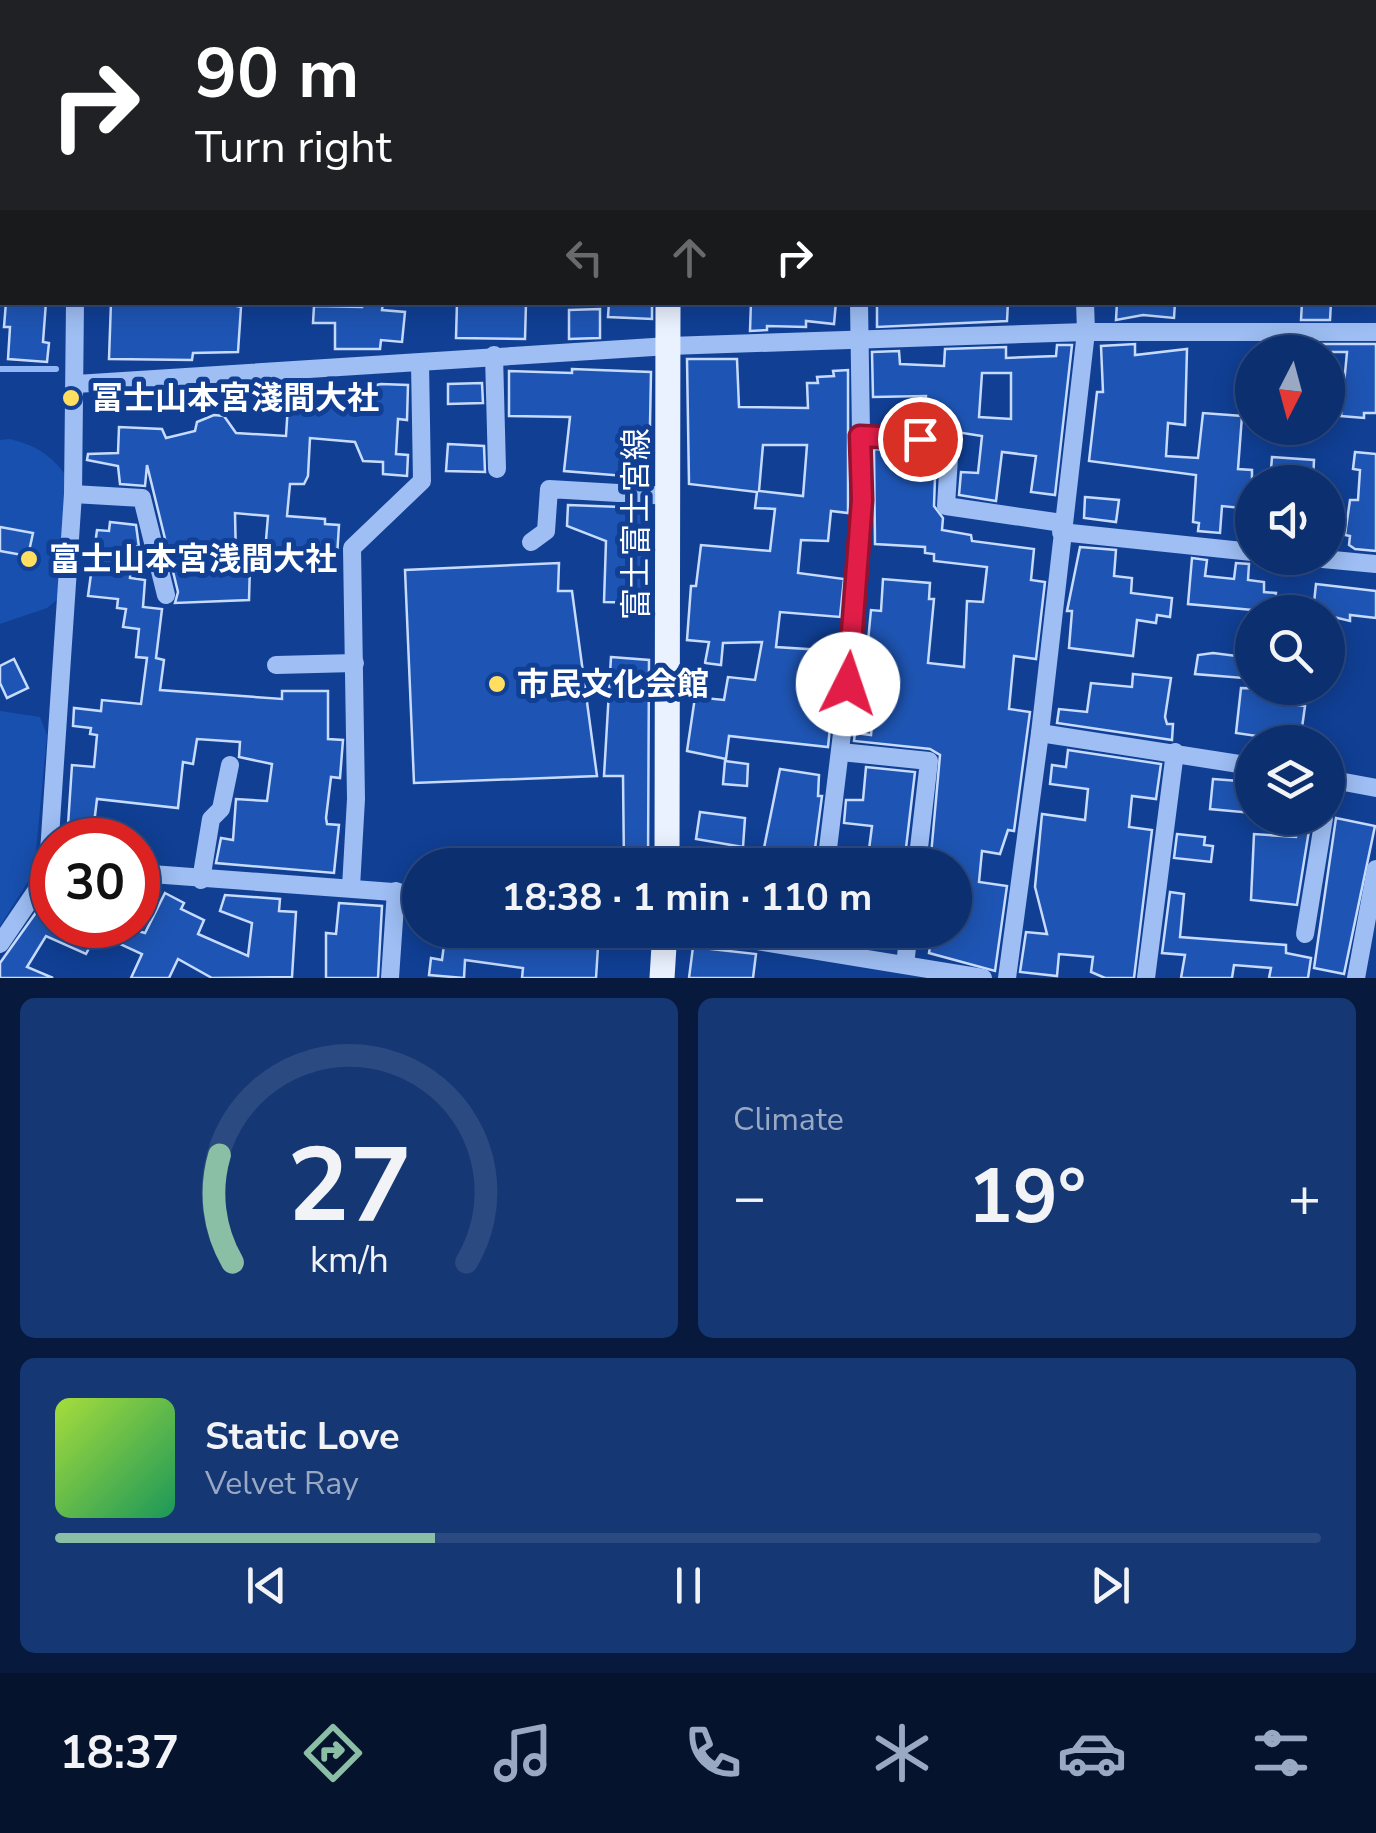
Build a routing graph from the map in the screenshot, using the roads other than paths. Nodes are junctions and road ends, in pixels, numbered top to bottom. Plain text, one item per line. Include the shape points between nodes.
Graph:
1 (76, 305) edge
2 (668, 305) edge
3 (859, 305) edge
4 (1085, 305) edge
5 (1086, 332) junction
6 (1376, 332) edge
7 (858, 340) junction
8 (668, 346) junction
9 (494, 355) junction
10 (420, 363) junction
11 (76, 384) junction
12 (860, 436) junction
13 (497, 468) dead end
14 (73, 494) junction
15 (670, 496) junction
16 (1061, 528) junction
17 (531, 542) dead end
18 (1235, 550) edge
19 (1345, 561) edge
20 (1376, 564) edge
21 (166, 595) dead end
22 (355, 662) junction
23 (276, 665) dead end
24 (1040, 733) junction
25 (841, 752) junction
26 (1174, 752) junction
27 (1235, 763) edge
28 (230, 765) dead end
29 (1345, 783) edge
30 (1376, 788) edge
31 (53, 818) edge
32 (1321, 835) edge
33 (667, 848) edge
34 (828, 848) edge
35 (919, 848) edge
36 (1376, 869) edge
37 (160, 875) edge
38 (201, 880) junction
39 (352, 887) junction
40 (396, 891) junction
41 (402, 892) edge
42 (30, 900) edge
43 (1305, 934) dead end
44 (0, 944) edge
45 (663, 948) edge
46 (798, 948) edge
47 (816, 948) edge
48 (907, 948) edge
49 (816, 951) junction
50 (905, 965) junction
51 (390, 978) edge
52 (662, 978) edge
53 (984, 978) edge
54 (1007, 978) edge
55 (1146, 978) edge
56 (1356, 978) edge

1 - 11 street
2 - 8 main road, 富士富士宮線
3 - 7 street
4 - 5 street
5 - 6 street
5 - 7 street
5 - 16 street
7 - 8 street
7 - 12 street
8 - 9 street
8 - 15 main road, 富士富士宮線
9 - 10 street
9 - 13 street
10 - 11 street
10 - 22 street via 422,481 352,548
11 - 14 street
12 - 16 street via 950,441 946,506
12 - 25 street via 862,500
14 - 21 street via 142,498
14 - 31 street
15 - 17 street via 549,489 546,531
15 - 33 main road, 富士富士宮線
16 - 18 street
16 - 24 street
19 - 20 street
22 - 23 street
22 - 39 street
24 - 26 street
24 - 54 street
25 - 34 street
25 - 35 street via 929,761
26 - 27 street
26 - 55 street
28 - 38 street via 220,809 211,819
29 - 30 street
32 - 43 street
36 - 56 street
37 - 38 street
38 - 39 street
39 - 40 street
40 - 41 street
40 - 51 street
42 - 44 street
45 - 52 main road
46 - 49 street
47 - 49 street
48 - 50 street
49 - 50 street
50 - 53 street

